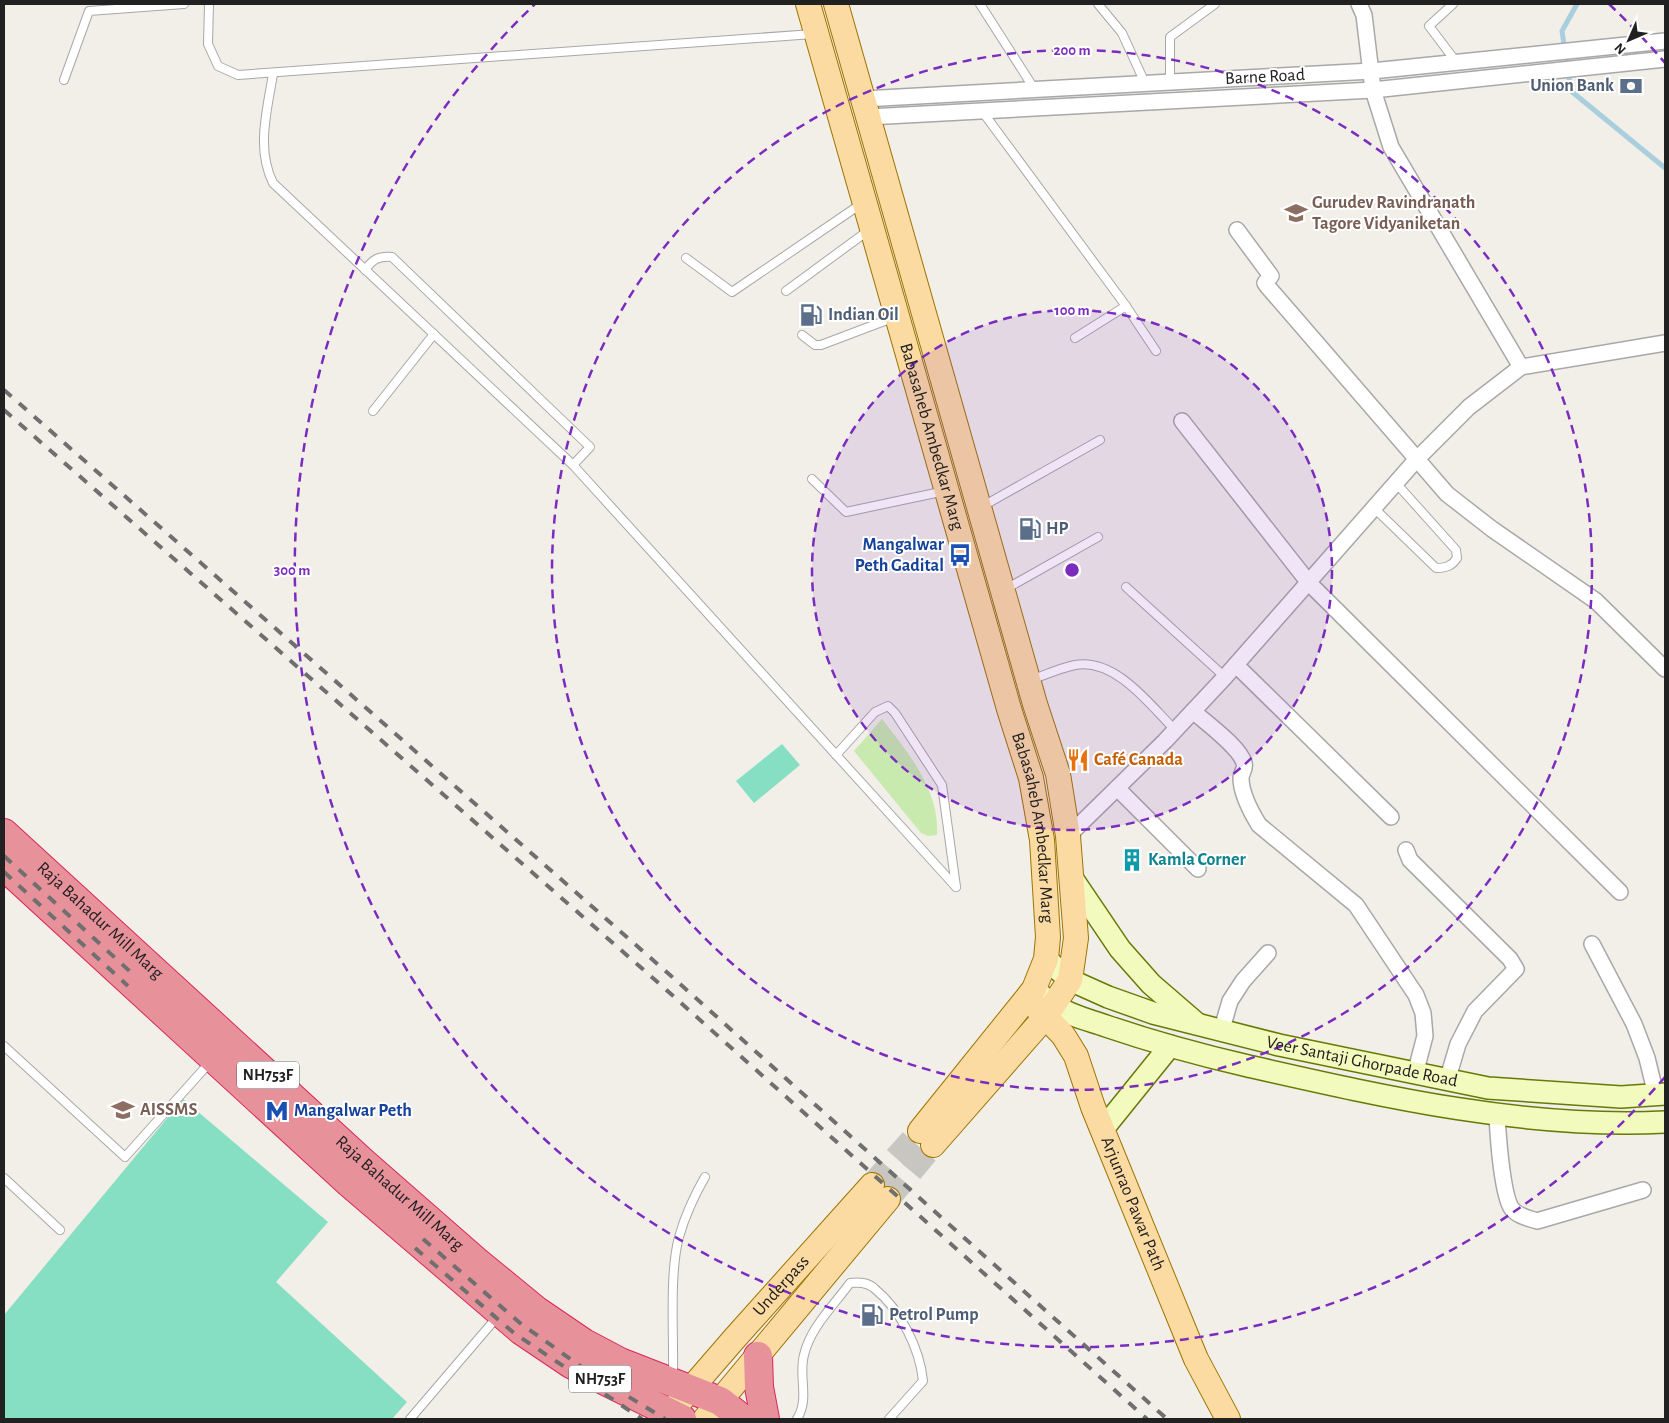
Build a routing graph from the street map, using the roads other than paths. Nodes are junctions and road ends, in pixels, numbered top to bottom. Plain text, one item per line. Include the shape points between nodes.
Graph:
1 (184, 4) edge
2 (209, 4) edge
3 (808, 4) edge
4 (836, 4) edge
5 (980, 4) edge
6 (1098, 4) edge
7 (1215, 4) edge
8 (1359, 4) edge
9 (1453, 4) edge
10 (817, 34) junction
11 (1665, 41) edge
12 (1665, 59) edge
13 (1457, 62) junction
14 (1372, 72) junction
15 (273, 74) junction
16 (64, 80) dead end
17 (1170, 81) junction
18 (1144, 83) junction
19 (1035, 90) junction
20 (1373, 90) junction
21 (865, 108) junction
22 (982, 111) junction
23 (865, 202) junction
24 (872, 228) junction
25 (1237, 230) dead end
26 (686, 258) dead end
27 (365, 270) junction
28 (786, 291) dead end
29 (1126, 306) junction
30 (897, 316) junction
31 (434, 334) junction
32 (802, 335) dead end
33 (1075, 338) dead end
34 (1665, 343) edge
35 (1156, 352) dead end
36 (1521, 367) junction
37 (373, 411) dead end
38 (1182, 421) dead end
39 (1100, 440) dead end
40 (1416, 460) junction
41 (573, 465) junction
42 (812, 479) dead end
43 (1396, 483) junction
44 (946, 491) junction
45 (979, 508) junction
46 (1374, 508) junction
47 (1098, 538) dead end
48 (1309, 583) junction
49 (1126, 587) dead end
50 (1002, 591) junction
51 (1236, 665) junction
52 (1665, 668) edge
53 (1225, 677) junction
54 (1028, 681) junction
55 (1194, 711) junction
56 (1175, 730) junction
57 (836, 755) junction
58 (1117, 788) junction
59 (1391, 817) dead end
60 (4, 833) edge
61 (1068, 836) junction
62 (1406, 850) dead end
63 (4, 866) edge
64 (1198, 869) dead end
65 (1072, 878) junction
66 (1620, 892) dead end
67 (1592, 944) dead end
68 (114, 950) junction
69 (1268, 953) dead end
70 (1046, 959) junction
71 (1070, 980) junction
72 (1025, 1000) junction
73 (1057, 1012) junction
74 (1199, 1026) junction
75 (1220, 1032) junction
76 (1025, 1038) junction
77 (4, 1046) edge
78 (1170, 1046) junction
79 (213, 1058) junction
80 (1415, 1074) junction
81 (1447, 1081) junction
82 (1085, 1084) junction
83 (1661, 1095) edge
84 (1497, 1116) junction
85 (1665, 1122) edge
86 (1102, 1129) junction
87 (705, 1177) dead end
88 (4, 1178) edge
89 (1643, 1190) dead end
90 (60, 1230) dead end
91 (500, 1313) junction
92 (758, 1356) junction
93 (682, 1385) junction
94 (713, 1410) edge
95 (676, 1416) edge
96 (410, 1419) edge
97 (743, 1419) edge
98 (765, 1419) edge
99 (798, 1419) edge
100 (888, 1419) edge
101 (1228, 1419) edge

1 - 16 lane via 89,11
2 - 15 lane via 208,44 218,66 238,75
3 - 10 main road, Babasaheb Ambedkar Marg
4 - 21 main road, Babasaheb Ambedkar Marg
5 - 19 lane
6 - 18 lane via 1122,33
7 - 17 lane via 1170,37
8 - 14 street via 1364,15
9 - 13 lane via 1429,26
10 - 15 lane
10 - 23 main road, Babasaheb Ambedkar Marg
11 - 13 street, Barne Road
12 - 20 street, Barne Road
13 - 14 street, Barne Road
14 - 17 street, Barne Road
14 - 20 street
15 - 27 lane via 262,151 273,183
17 - 18 street, Barne Road
18 - 19 street, Barne Road
19 - 21 street, Barne Road
20 - 22 street, Barne Road
20 - 36 street via 1391,147
21 - 22 street, Barne Road
21 - 45 main road, Babasaheb Ambedkar Marg
22 - 29 lane
23 - 24 main road, Babasaheb Ambedkar Marg
23 - 26 lane via 732,292
24 - 28 lane
24 - 30 main road, Babasaheb Ambedkar Marg
25 - 40 street via 1270,276 1265,283 1268,287
27 - 31 lane
27 - 41 lane via 373,259 392,257 590,447
29 - 33 lane
29 - 35 lane
30 - 32 lane via 821,345 815,345
30 - 44 main road, Babasaheb Ambedkar Marg
31 - 37 lane
31 - 41 lane
34 - 36 street
36 - 40 street via 1469,407
38 - 48 street
39 - 45 lane
40 - 43 street
40 - 52 street via 1454,500 1596,601
41 - 57 lane
42 - 44 lane via 846,512
43 - 46 street
43 - 46 lane via 1456,550 1457,558 1453,564 1436,568
44 - 70 main road, Babasaheb Ambedkar Marg via 1031,778 1042,840 1048,937
45 - 50 main road, Babasaheb Ambedkar Marg
46 - 48 street
47 - 50 lane
48 - 51 street
48 - 66 street
49 - 53 lane
50 - 54 main road, Babasaheb Ambedkar Marg
51 - 53 street
51 - 59 street
53 - 55 street
54 - 56 lane via 1076,665 1096,666 1116,674
54 - 61 main road, Babasaheb Ambedkar Marg via 1058,774
55 - 56 street
55 - 80 street via 1241,755 1245,766 1241,778 1250,811 1259,825 1356,905 1416,995 1423,1012 1425,1036
56 - 58 street
57 - 57 lane via 943,872 956,887 942,785 895,713 888,706 875,712
58 - 61 street
58 - 64 street
60 - 68 highway, Raja Bahadur Mill Marg / NH753F
61 - 65 main road, Babasaheb Ambedkar Marg
62 - 81 street via 1410,860 1510,959 1516,969 1475,1011 1458,1044
63 - 68 highway, Raja Bahadur Mill Marg / NH753F
65 - 71 main road, Babasaheb Ambedkar Marg via 1076,938
65 - 74 main road via 1119,947 1145,977
67 - 83 street via 1634,1024
68 - 79 highway, Raja Bahadur Mill Marg / NH753F
68 - 93 highway, Raja Bahadur Mill Marg / NH753F via 537,1312 620,1362
69 - 75 street via 1230,1001
70 - 71 main road, Veer Santaji Ghorpade Road
70 - 72 main road, Babasaheb Ambedkar Marg
71 - 73 main road
71 - 74 main road, Veer Santaji Ghorpade Road via 1153,1013
72 - 73 main road, Arjunrao Pawar Path
72 - 76 main road via 927,1138
73 - 76 main road
73 - 78 main road, Veer Santaji Ghorpade Road
73 - 82 main road, Arjunrao Pawar Path
74 - 75 main road, Veer Santaji Ghorpade Road
75 - 80 main road, Veer Santaji Ghorpade Road
76 - 82 main road via 1053,1046
77 - 79 lane via 126,1157
78 - 84 main road, Veer Santaji Ghorpade Road via 1248,1066
78 - 86 main road
79 - 91 highway, Raja Bahadur Mill Marg / NH753F via 347,1181
80 - 81 main road, Veer Santaji Ghorpade Road
81 - 83 main road, Veer Santaji Ghorpade Road via 1488,1088 1568,1094
82 - 86 main road, Arjunrao Pawar Path
84 - 85 main road, Veer Santaji Ghorpade Road via 1621,1124
84 - 89 street via 1504,1180 1512,1208 1523,1217 1537,1221
86 - 101 main road, Arjunrao Pawar Path via 1196,1358
87 - 93 lane via 693,1199 679,1239 674,1303
88 - 90 lane
91 - 95 highway, Raja Bahadur Mill Marg / NH753F via 571,1364
91 - 96 lane
92 - 93 main road, Underpass via 880,1192
92 - 94 main road, Underpass
92 - 98 highway
93 - 94 highway, Raja Bahadur Mill Marg / NH753F
93 - 95 main road, Underpass
94 - 97 highway, Raja Bahadur Mill Marg / NH753F
99 - 100 lane via 804,1404 803,1356 811,1336 850,1283 862,1282 875,1288 892,1308 906,1329 922,1369 923,1381

